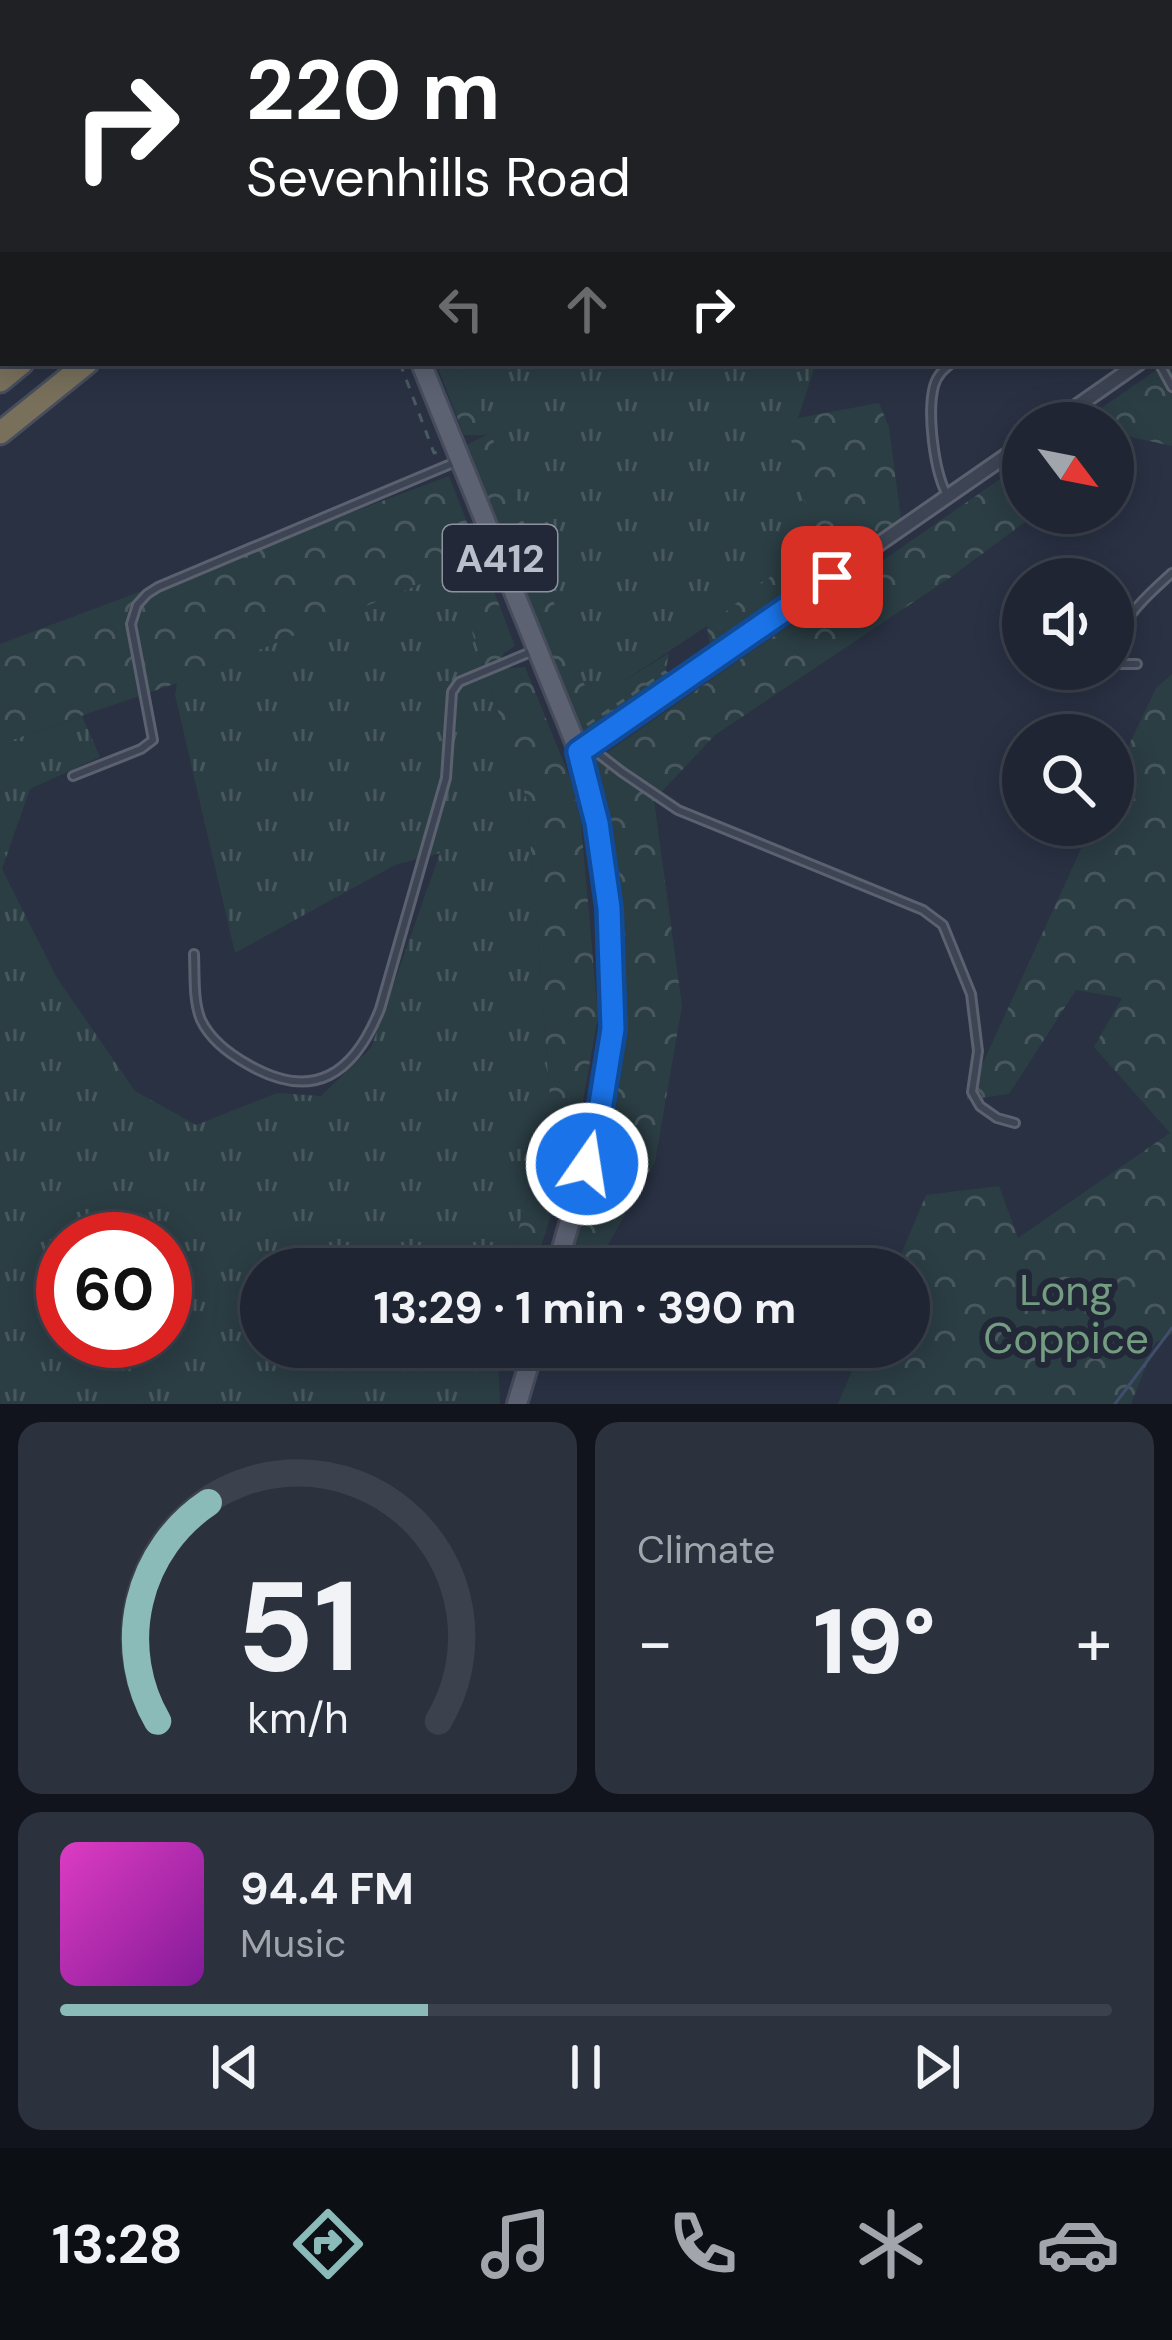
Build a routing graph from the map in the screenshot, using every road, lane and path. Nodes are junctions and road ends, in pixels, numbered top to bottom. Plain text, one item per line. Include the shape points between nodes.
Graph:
1 (83, 366) edge
2 (401, 366) edge
3 (422, 366) edge
4 (948, 366) edge
5 (1134, 366) edge
6 (1083, 402) edge
7 (0, 433) edge
8 (458, 452) junction
9 (1002, 458) edge
10 (947, 496) junction
11 (1172, 573) edge
12 (537, 650) junction
13 (1137, 664) dead end
14 (678, 683) junction
15 (581, 729) dead end
16 (584, 749) junction
17 (73, 776) dead end
18 (194, 954) dead end
19 (1015, 1123) dead end
20 (562, 1248) edge
21 (527, 1368) edge
22 (517, 1404) edge

1 - 7 highway
2 - 8 path via 434,453
3 - 8 main road, A412
4 - 10 lane via 935,382 932,420
5 - 6 street
8 - 12 main road, A412
8 - 17 lane via 147,594 131,624 153,740
9 - 10 street
10 - 14 street
11 - 13 lane via 1123,626 1118,658
12 - 16 main road, A412
12 - 18 lane via 452,692 446,778 380,1010 344,1066 294,1083 223,1048 202,1024
14 - 15 path via 665,672
14 - 16 street
16 - 19 lane via 678,810 943,925 971,994 978,1051 972,1092 980,1106
16 - 20 main road, A412 via 609,908 613,1029 597,1129
21 - 22 main road

